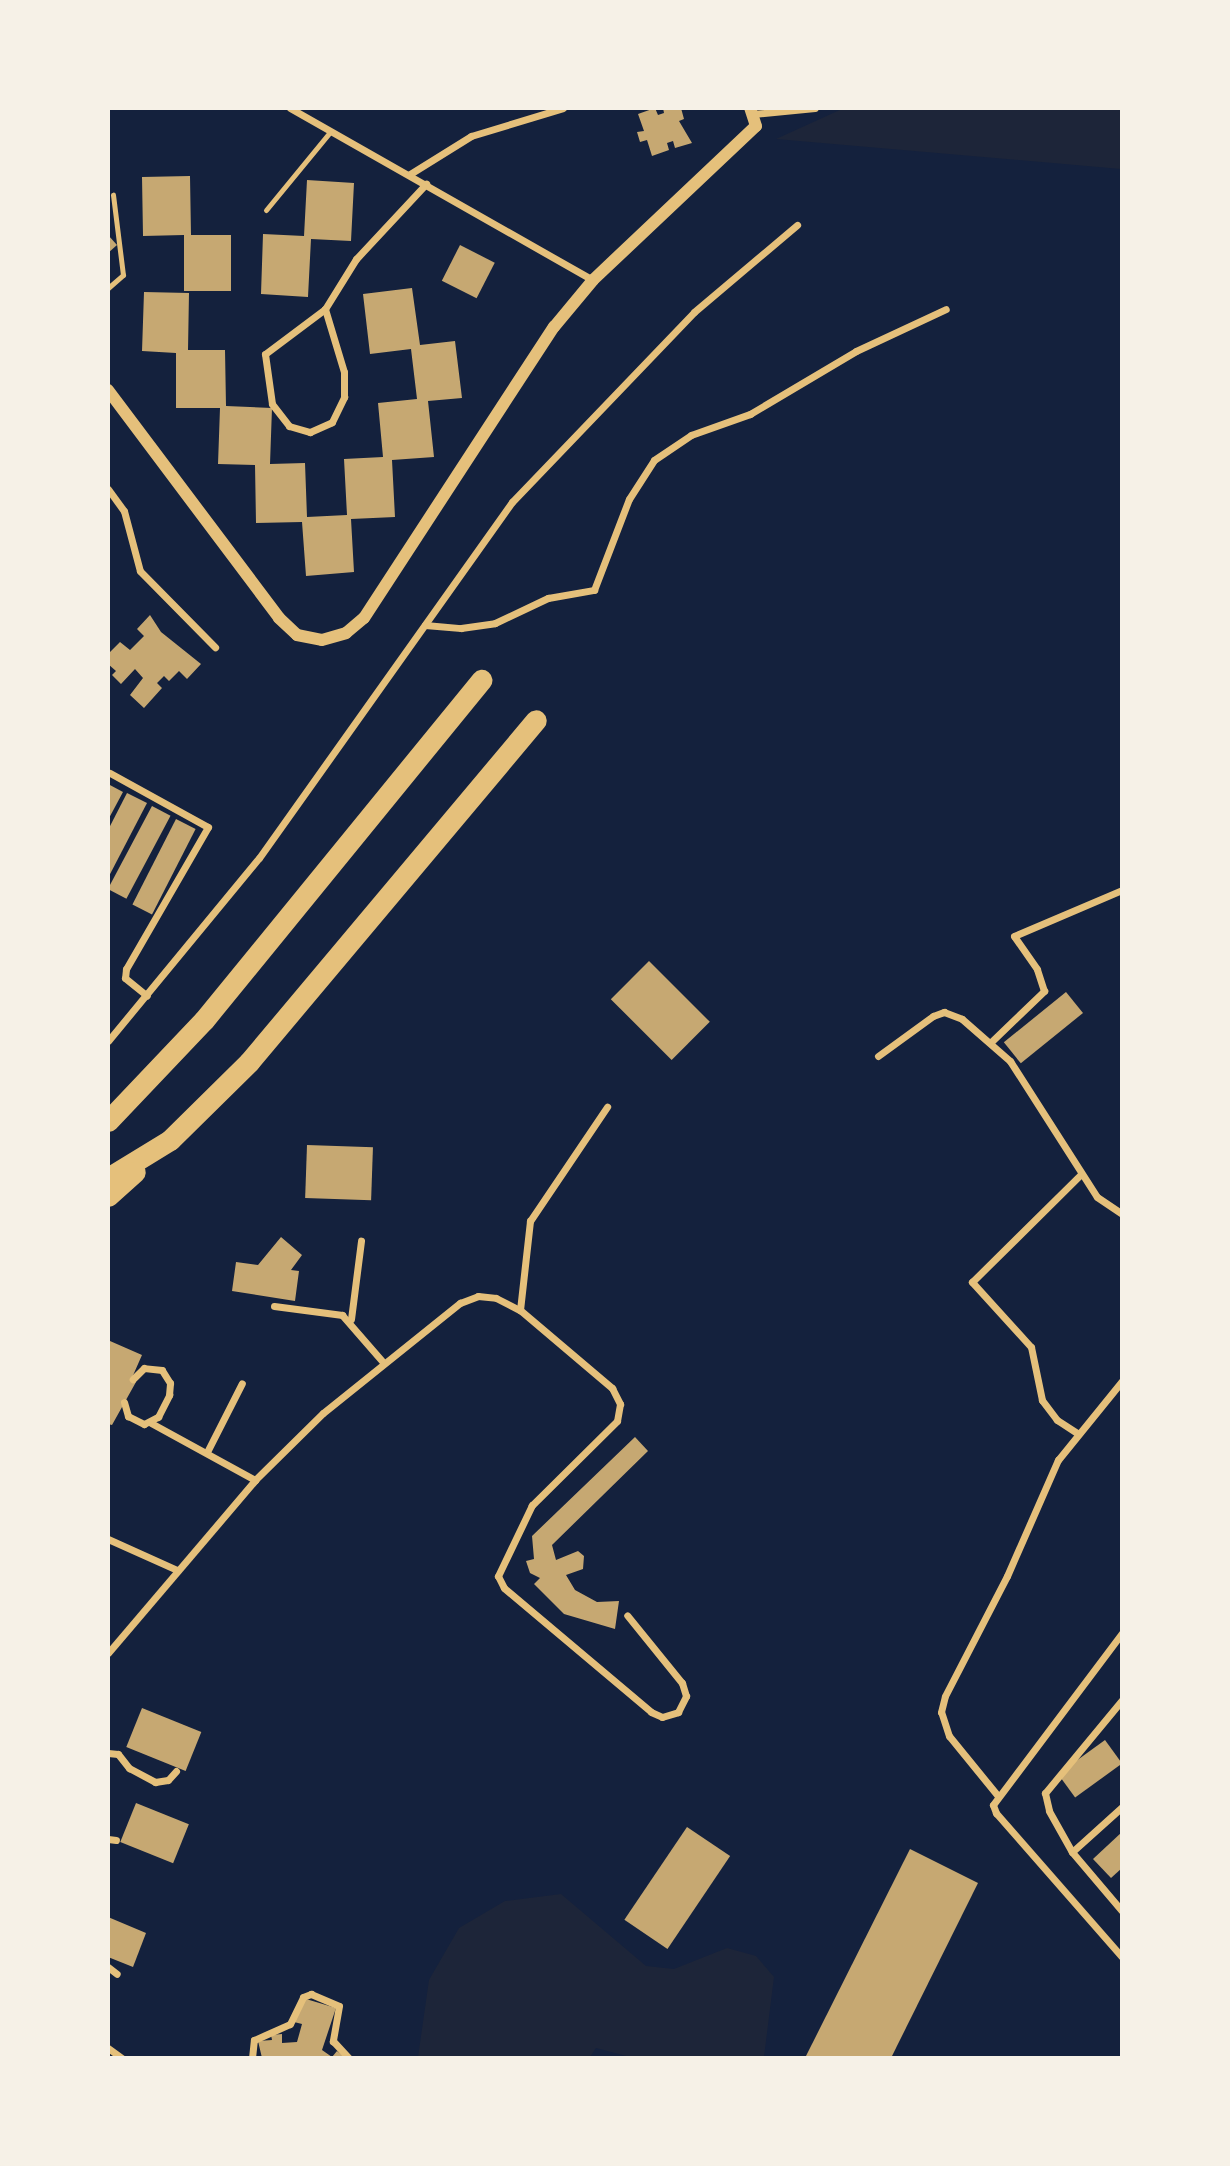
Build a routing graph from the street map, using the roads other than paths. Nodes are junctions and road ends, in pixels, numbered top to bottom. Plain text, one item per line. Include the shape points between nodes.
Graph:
1 (290, 108) edge
2 (563, 108) edge
3 (815, 108) edge
4 (752, 111) edge
5 (331, 131) junction
6 (410, 174) junction
7 (426, 184) junction
8 (113, 195) dead end
9 (267, 210) dead end
10 (797, 225) dead end
11 (593, 280) junction
12 (108, 288) edge
13 (325, 309) junction
14 (946, 309) dead end
15 (108, 390) edge
16 (108, 489) edge
17 (425, 625) junction
18 (215, 647) dead end
19 (481, 680) dead end
20 (536, 720) dead end
21 (110, 773) edge
22 (1122, 890) edge
23 (147, 996) junction
24 (108, 1041) edge
25 (991, 1042) junction
26 (878, 1056) dead end
27 (132, 1100) junction
28 (607, 1107) dead end
29 (108, 1115) edge
30 (108, 1121) edge
31 (170, 1140) junction
32 (1081, 1174) junction
33 (108, 1178) edge
34 (108, 1196) edge
35 (1122, 1214) edge
36 (361, 1241) dead end
37 (274, 1306) dead end
38 (520, 1310) junction
39 (351, 1319) junction
40 (382, 1361) junction
41 (133, 1379) dead end
42 (1122, 1381) edge
43 (242, 1384) dead end
44 (124, 1402) dead end
45 (151, 1423) junction
46 (1077, 1433) junction
47 (206, 1452) junction
48 (256, 1480) junction
49 (108, 1539) edge
50 (177, 1570) junction
51 (627, 1615) dead end
52 (1122, 1633) edge
53 (108, 1653) edge
54 (1122, 1700) edge
55 (108, 1753) edge
56 (176, 1770) dead end
57 (998, 1796) junction
58 (1122, 1807) edge
59 (1072, 1852) junction
60 (1122, 1911) edge
61 (1122, 1957) edge
62 (108, 1967) edge
63 (117, 1974) dead end
64 (108, 2048) edge
65 (122, 2057) edge
66 (252, 2057) edge
67 (349, 2057) edge

1 - 5 street
2 - 6 street via 471,136
3 - 4 street
4 - 11 street via 756,126
5 - 6 street
5 - 9 lane
6 - 7 street
7 - 11 street
7 - 13 street via 355,259
8 - 12 lane via 123,275
10 - 17 street via 694,312 512,502
11 - 15 street via 514,385 364,618 346,633 322,640 298,635 279,618
13 - 13 street via 344,372 344,397 332,422 310,432 289,426 272,404 264,354
14 - 17 street via 856,351 750,414 691,435 654,460 638,479 594,590 548,598 495,623 461,628
16 - 18 street via 124,511 140,571
17 - 23 street via 327,756 259,858
19 - 27 highway via 269,942
20 - 31 highway via 249,1062
21 - 23 street via 208,827 126,969 125,978
22 - 25 street via 1014,936 1037,969 1044,991
23 - 24 street
25 - 26 street via 962,1019 944,1012
25 - 32 street via 1010,1061
27 - 29 highway
27 - 30 highway
28 - 38 street via 530,1221
31 - 33 highway
31 - 34 highway
32 - 35 street via 1097,1197
32 - 46 street via 972,1282 1031,1347 1042,1400 1057,1420
36 - 39 street
37 - 39 street
38 - 40 street via 496,1298 478,1296 460,1303
38 - 51 street via 612,1388 620,1414 532,1504 498,1576 504,1588 581,1656 651,1712 671,1715 686,1696 682,1683
39 - 40 street
40 - 48 street
41 - 45 street via 153,1367 167,1374 169,1395
42 - 46 street
43 - 47 street
44 - 45 street via 128,1416
45 - 47 street
46 - 57 street via 1058,1460 941,1712 964,1758
47 - 48 street
48 - 50 street
49 - 50 street
50 - 53 street
52 - 57 street
54 - 59 street via 1045,1793 1049,1811
55 - 56 street via 118,1754 129,1768 155,1782 167,1780
57 - 61 street via 993,1805 996,1813
58 - 59 street
59 - 60 street
62 - 63 street
64 - 65 street
66 - 67 street via 257,2036 290,2024 303,1997 311,1994 339,2006 333,2040

